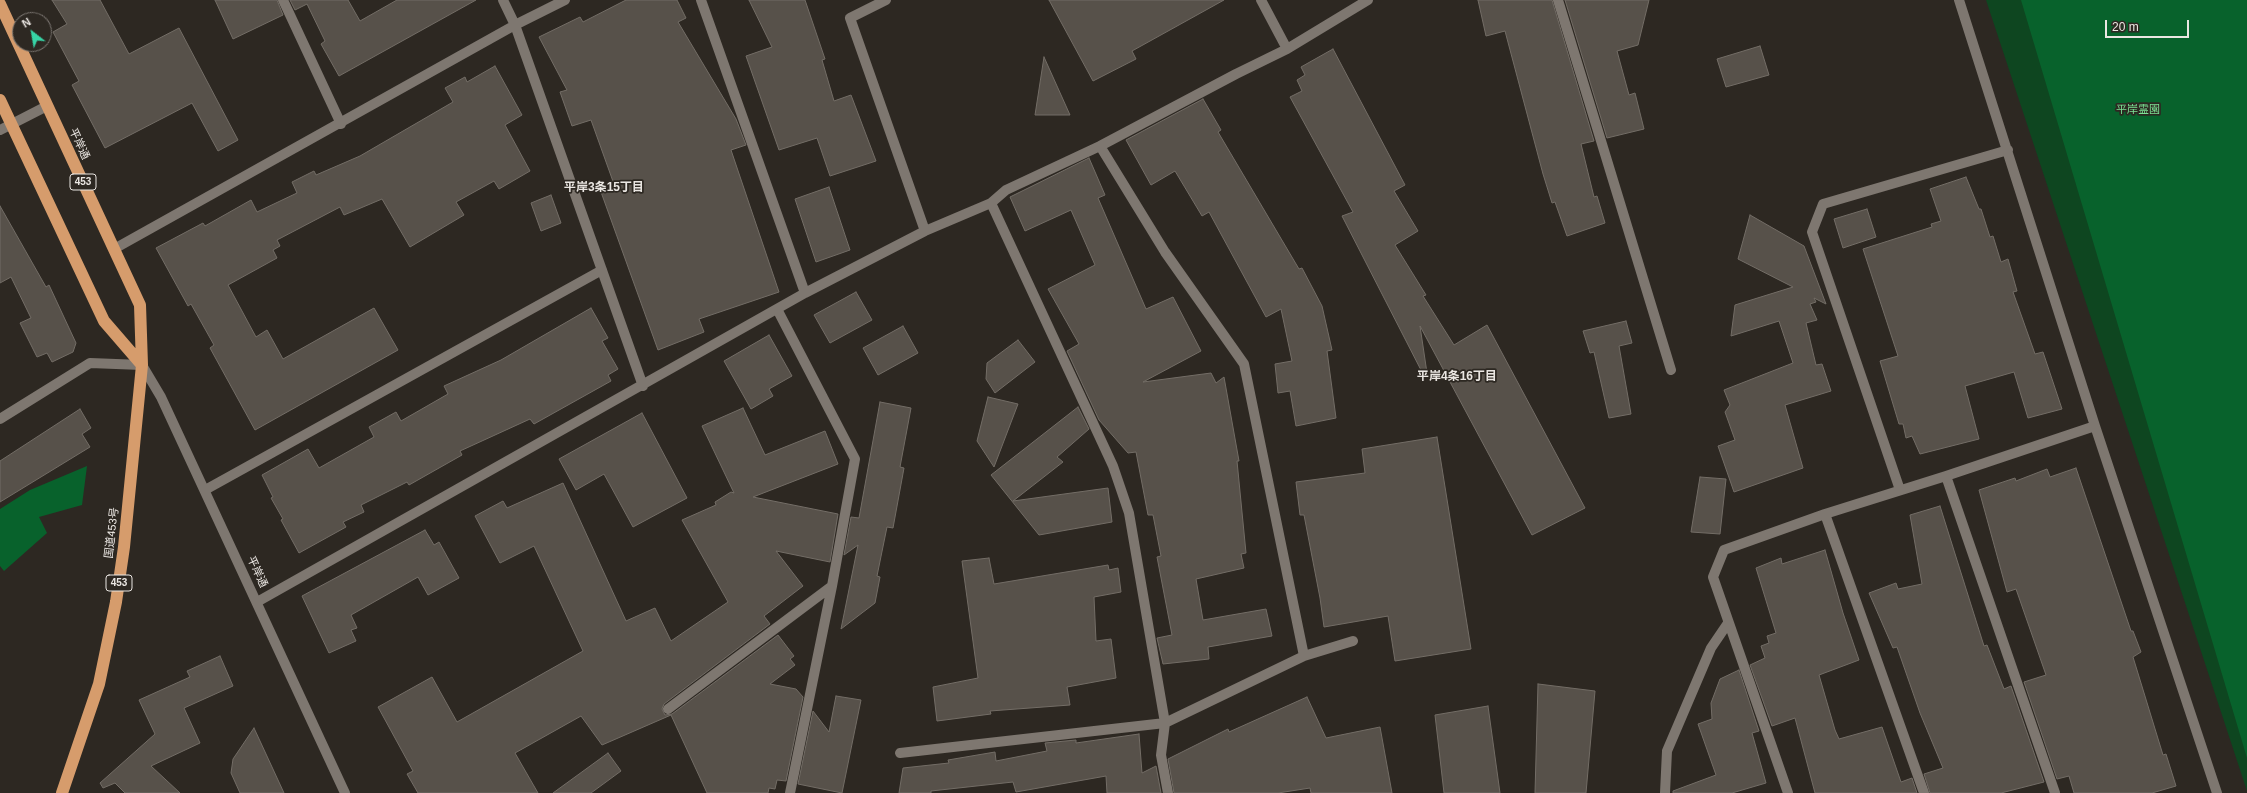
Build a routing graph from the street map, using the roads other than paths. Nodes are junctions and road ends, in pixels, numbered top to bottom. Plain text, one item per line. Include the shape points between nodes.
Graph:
1 (283, 0) edge
2 (503, 0) edge
3 (565, 0) edge
4 (701, 0) edge
5 (886, 0) edge
6 (1261, 0) edge
7 (1368, 0) edge
8 (1558, 0) edge
9 (1959, 0) edge
10 (0, 4) edge
11 (515, 25) junction
12 (1287, 49) junction
13 (0, 100) edge
14 (47, 106) junction
15 (11, 124) junction
16 (341, 124) junction
17 (0, 130) edge
18 (1100, 146) junction
19 (2008, 150) junction
20 (991, 203) junction
21 (925, 231) junction
22 (114, 250) junction
23 (602, 270) junction
24 (806, 293) junction
25 (777, 309) junction
26 (142, 365) junction
27 (1671, 370) dead end
28 (643, 386) junction
29 (0, 419) edge
30 (2095, 426) junction
31 (1946, 476) junction
32 (205, 490) junction
33 (1900, 490) junction
34 (1825, 514) junction
35 (832, 586) junction
36 (257, 602) junction
37 (1728, 623) junction
38 (1353, 641) dead end
39 (1304, 656) junction
40 (668, 709) dead end
41 (1165, 722) junction
42 (900, 754) dead end
43 (62, 793) edge
44 (345, 793) edge
45 (790, 793) edge
46 (1168, 793) edge
47 (1665, 793) edge
48 (1788, 793) edge
49 (1924, 793) edge
50 (2055, 793) edge
51 (2217, 793) edge

1 - 16 street
2 - 11 street
3 - 11 street
4 - 24 street
5 - 21 street via 850,18
6 - 12 street
7 - 12 street
8 - 27 street
9 - 19 street
10 - 14 highway, 平岸通 / 453
11 - 16 street
11 - 23 street
12 - 18 street
13 - 15 highway, 平岸通
14 - 15 street
14 - 22 highway, 平岸通 / 453
15 - 17 street
15 - 26 highway, 平岸通 via 104,321
16 - 22 street
18 - 20 street via 1006,190
18 - 39 street via 1166,252 1244,364
19 - 30 street
19 - 33 street via 1823,204 1812,232
20 - 21 street
20 - 41 street via 1113,466 1129,513
21 - 24 street
22 - 26 highway, 平岸通 / 453 via 140,305
23 - 28 street
23 - 32 street
24 - 25 street
25 - 28 street
25 - 35 street via 855,459
26 - 29 street via 90,363
26 - 32 street, 平岸通 via 161,397
26 - 43 highway, 国道453号 / 453 via 124,547 111,634 99,684
28 - 36 street
30 - 31 street
30 - 51 street
31 - 33 street
31 - 50 street
32 - 36 street, 平岸通
33 - 34 street
34 - 37 street via 1724,550 1713,577
34 - 49 street
35 - 40 street
35 - 45 street
36 - 44 street, 平岸通
37 - 47 street via 1711,648 1667,751
37 - 48 street
38 - 39 street
39 - 41 street
41 - 42 street
41 - 46 street via 1160,755

